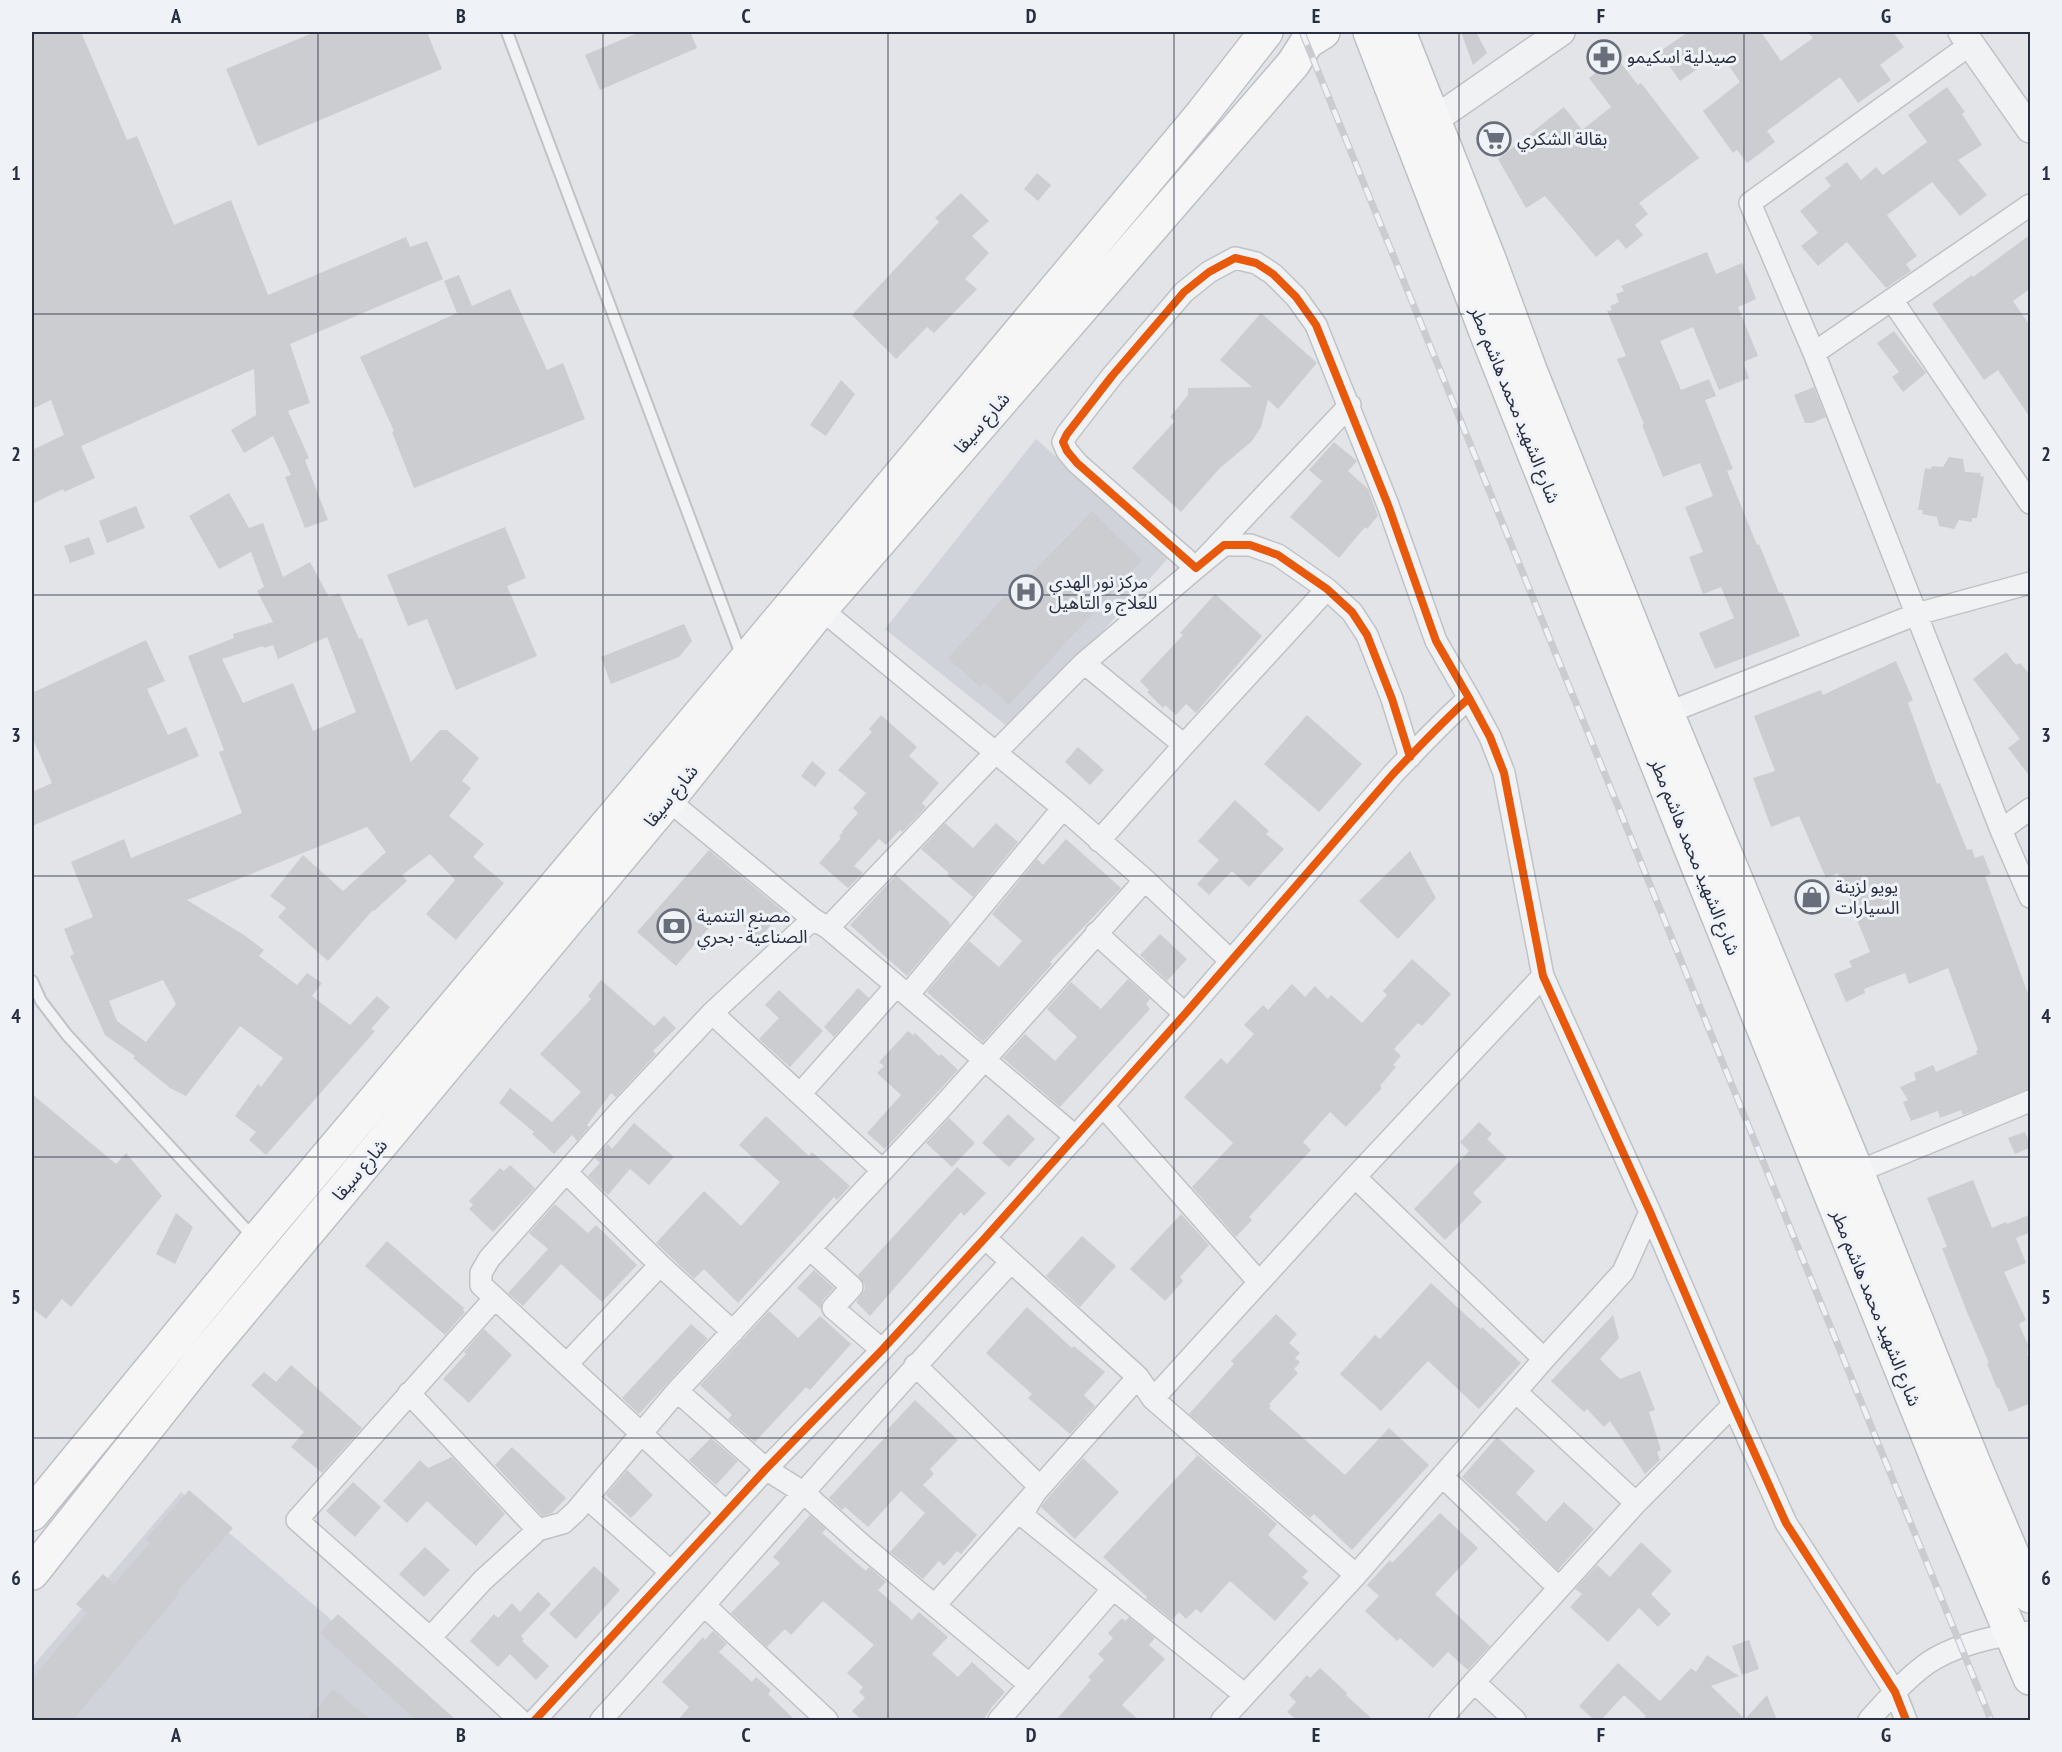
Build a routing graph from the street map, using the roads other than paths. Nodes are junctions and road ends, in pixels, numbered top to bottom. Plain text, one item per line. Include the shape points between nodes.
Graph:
1 (507, 32) edge
2 (1266, 32) edge
3 (1323, 32) edge
4 (1370, 32) edge
5 (1399, 32) edge
6 (1561, 32) edge
7 (1966, 38) edge
8 (1421, 124) junction
9 (2029, 124) edge
10 (2031, 205) edge
11 (1892, 300) junction
12 (1814, 353) junction
13 (1350, 405) junction
14 (2031, 503) edge
15 (1196, 568) junction
16 (2031, 583) edge
17 (1327, 589) junction
18 (821, 609) junction
19 (1917, 614) junction
20 (744, 662) junction
21 (1084, 663) junction
22 (1469, 698) junction
23 (1667, 713) junction
24 (1184, 745) junction
25 (995, 753) junction
26 (1410, 757) junction
27 (668, 800) junction
28 (1063, 808) junction
29 (2031, 809) edge
30 (2001, 830) junction
31 (1100, 840) junction
32 (1145, 880) junction
33 (2031, 897) edge
34 (821, 923) junction
35 (1096, 933) junction
36 (1231, 961) junction
37 (1543, 976) junction
38 (32, 981) edge
39 (902, 991) junction
40 (712, 1013) junction
41 (1185, 1014) junction
42 (983, 1060) junction
43 (800, 1094) junction
44 (2031, 1101) edge
45 (1103, 1107) junction
46 (1076, 1137) junction
47 (882, 1170) junction
48 (1857, 1172) junction
49 (566, 1173) junction
50 (1355, 1177) junction
51 (1650, 1212) junction
52 (985, 1238) junction
53 (256, 1240) junction
54 (810, 1249) junction
55 (1011, 1262) junction
56 (660, 1264) junction
57 (1259, 1282) junction
58 (495, 1298) junction
59 (733, 1332) junction
60 (882, 1350) junction
61 (1544, 1359) junction
62 (567, 1364) junction
63 (915, 1365) junction
64 (1138, 1377) junction
65 (677, 1391) junction
66 (1516, 1392) junction
67 (409, 1393) junction
68 (1153, 1399) junction
69 (1733, 1405) junction
70 (640, 1434) junction
71 (766, 1469) junction
72 (1442, 1476) junction
73 (1039, 1486) junction
74 (804, 1493) junction
75 (587, 1498) junction
76 (1636, 1503) junction
77 (726, 1512) junction
78 (32, 1514) edge
79 (538, 1530) junction
80 (671, 1572) junction
81 (32, 1573) edge
82 (1356, 1575) junction
83 (1559, 1588) junction
84 (1112, 1590) junction
85 (2031, 1596) edge
86 (935, 1605) junction
87 (705, 1606) junction
88 (2021, 1633) edge
89 (430, 1638) junction
90 (2031, 1678) edge
91 (1474, 1682) junction
92 (1030, 1685) junction
93 (1895, 1692) junction
94 (1245, 1695) junction
95 (520, 1720) edge
96 (535, 1720) edge
97 (601, 1720) edge
98 (827, 1720) edge
99 (999, 1720) edge
100 (1222, 1720) edge
101 (1440, 1720) edge
102 (1515, 1720) edge
103 (1869, 1720) edge
104 (1906, 1720) edge

1 - 20 lane
2 - 20 main road, شارع سيقا via 1202,114
3 - 18 main road, شارع سيقا via 1307,42 1293,64
4 - 8 main road, شارع الشهيد محمد هاشم مطر
5 - 8 main road, شارع الشهيد محمد هاشم مطر
6 - 8 street
7 - 9 street
7 - 12 street via 1750,203
8 - 23 main road, شارع الشهيد محمد هاشم مطر via 1489,259
8 - 88 main road, شارع الشهيد محمد هاشم مطر via 1488,338 1683,829 1946,1480
10 - 11 street
11 - 12 street
11 - 14 street
12 - 19 street
13 - 15 street
13 - 15 street via 1316,326 1296,297 1273,274 1256,263 1235,258 1184,292 1112,376 1064,442 1077,463
13 - 22 street via 1436,641
15 - 17 street via 1224,545 1250,545 1278,555
15 - 21 street
16 - 19 street
17 - 24 street
17 - 26 street via 1352,612 1367,635
18 - 25 street
18 - 27 main road, شارع سيقا
19 - 23 street
19 - 30 street
20 - 53 main road, شارع سيقا
21 - 24 street
21 - 25 street
22 - 26 street
22 - 37 street via 1504,773
23 - 48 main road, شارع الشهيد محمد هاشم مطر
24 - 31 street
25 - 28 street
25 - 34 street
26 - 36 street
27 - 34 street
27 - 81 main road, شارع سيقا via 201,1360
28 - 31 street
28 - 39 street
29 - 30 street
30 - 33 street
31 - 32 street
32 - 35 street
32 - 36 street
34 - 39 street
34 - 40 street
35 - 41 street
35 - 42 street
36 - 41 street
37 - 50 street
37 - 51 street
38 - 53 lane via 41,1001 68,1035
39 - 42 street
39 - 43 street
40 - 43 street
40 - 49 street
41 - 45 street
42 - 46 street
42 - 47 street
43 - 47 street
44 - 48 street
45 - 46 street
45 - 57 street
46 - 52 street
47 - 54 street
48 - 85 main road, شارع الشهيد محمد هاشم مطر
49 - 56 street
49 - 58 street via 481,1273 481,1285
50 - 57 street
50 - 61 street
51 - 61 street via 1623,1272
51 - 69 street
52 - 55 street
52 - 60 street
53 - 78 main road, شارع سيقا
54 - 59 street
54 - 60 street via 852,1287 833,1308
55 - 63 street
55 - 64 street
56 - 59 street
56 - 62 street
57 - 68 street
58 - 62 street
58 - 67 street
59 - 65 street
60 - 71 street
61 - 66 street
62 - 70 street
63 - 73 street
63 - 74 street
64 - 68 street
64 - 73 street
65 - 70 street
65 - 71 street
66 - 72 street
66 - 76 street
67 - 79 street
67 - 89 street via 297,1520
68 - 82 street
69 - 76 street
69 - 93 street via 1786,1523
70 - 75 street
70 - 77 street
71 - 74 street
71 - 77 street
72 - 82 street
72 - 83 street
73 - 84 street via 1022,1515
73 - 86 street
74 - 86 street
74 - 87 street
75 - 79 street via 563,1523
75 - 80 street
76 - 83 street
77 - 80 street
79 - 89 street via 483,1580
80 - 96 street
82 - 94 street
83 - 91 street
84 - 92 street
84 - 94 street
86 - 92 street
87 - 97 street
87 - 98 street
88 - 90 main road, شارع الشهيد محمد هاشم مطر
88 - 93 street via 1949,1651
89 - 95 street
91 - 101 street
91 - 102 street
92 - 99 street
93 - 103 street
93 - 104 street
94 - 100 street

